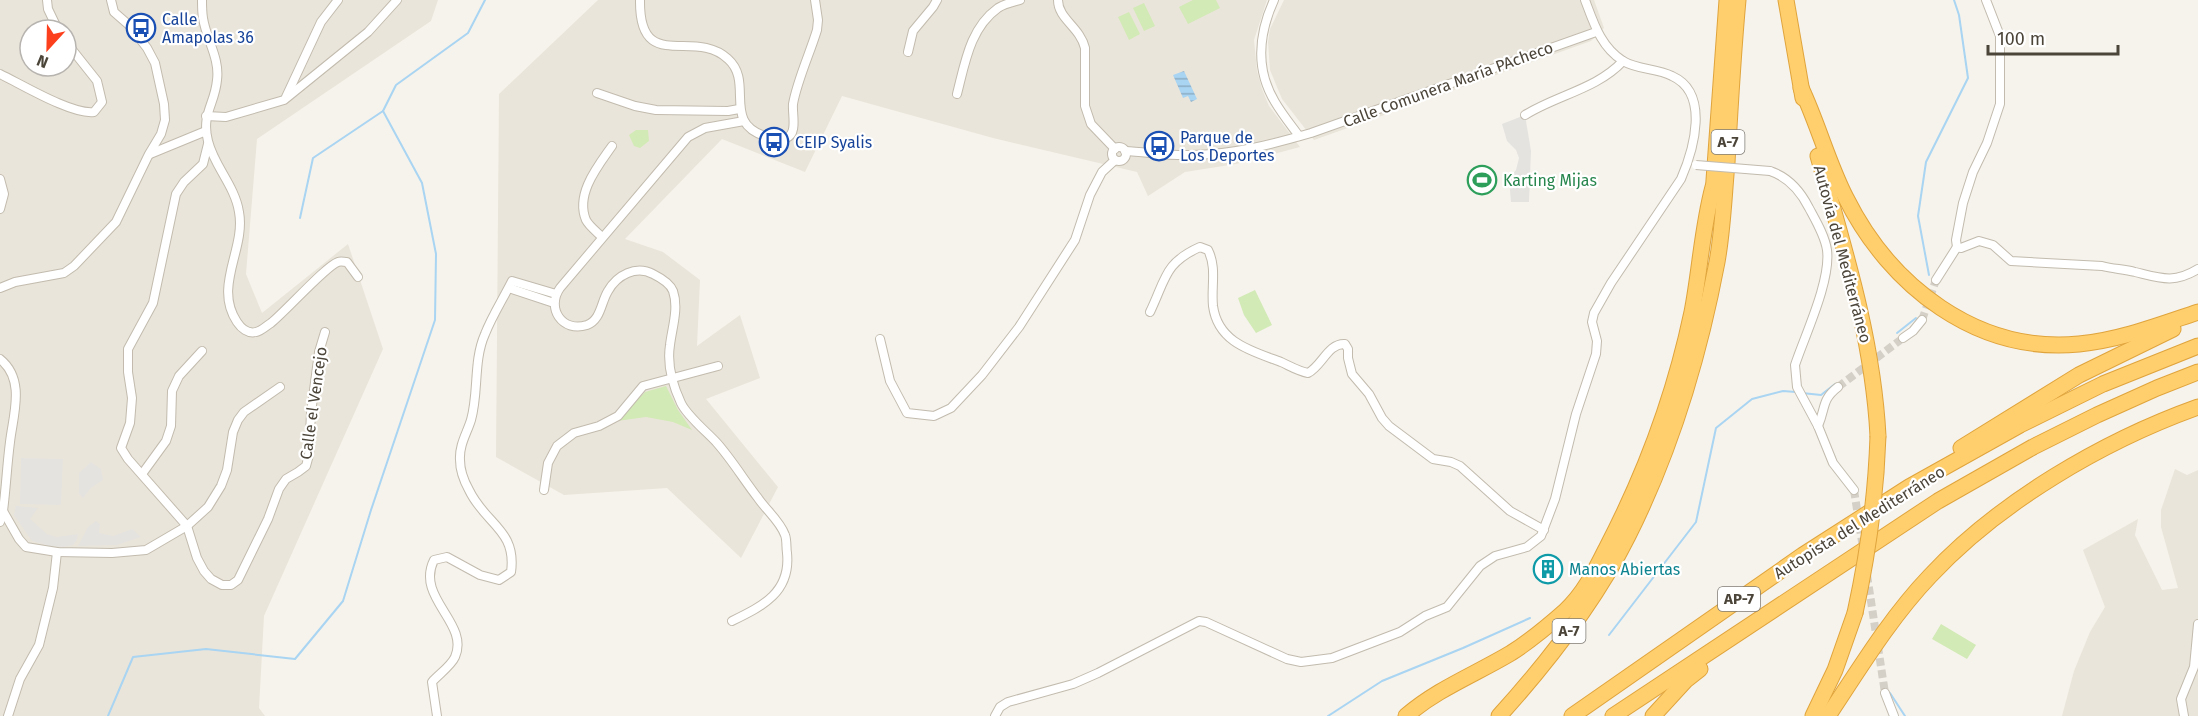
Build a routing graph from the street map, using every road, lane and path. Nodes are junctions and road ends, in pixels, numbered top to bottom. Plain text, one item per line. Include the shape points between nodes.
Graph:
1 (47, 0) edge
2 (111, 0) edge
3 (202, 0) edge
4 (338, 0) edge
5 (397, 0) edge
6 (640, 0) edge
7 (815, 0) edge
8 (937, 0) edge
9 (1020, 0) edge
10 (1058, 0) edge
11 (1275, 0) edge
12 (1585, 0) edge
13 (1727, 0) edge
14 (1738, 0) edge
15 (1786, 0) edge
16 (1986, 0) edge
17 (52, 18) edge
18 (1596, 32) junction
19 (908, 52) dead end
20 (78, 57) edge
21 (1623, 61) junction
22 (0, 74) edge
23 (1802, 88) junction
24 (597, 93) dead end
25 (957, 94) dead end
26 (284, 100) junction
27 (740, 109) junction
28 (1525, 115) dead end
29 (206, 116) junction
30 (744, 121) junction
31 (206, 131) junction
32 (1299, 136) junction
33 (208, 144) junction
34 (612, 146) dead end
35 (1115, 149) junction
36 (1125, 151) junction
37 (149, 154) junction
38 (1115, 160) junction
39 (1692, 164) junction
40 (0, 178) edge
41 (1713, 187) junction
42 (0, 209) edge
43 (602, 237) junction
44 (1957, 247) junction
45 (2198, 269) edge
46 (358, 277) dead end
47 (1936, 280) tunnel mouth
48 (1711, 284) junction
49 (0, 288) edge
50 (555, 298) junction
51 (1150, 312) dead end
52 (2198, 312) edge
53 (2198, 319) edge
54 (1922, 320) tunnel mouth
55 (325, 332) dead end
56 (1903, 338) tunnel mouth
57 (880, 339) dead end
58 (2198, 346) edge
59 (202, 351) dead end
60 (0, 359) edge
61 (718, 366) dead end
62 (2198, 372) edge
63 (673, 378) junction
64 (280, 387) dead end
65 (1838, 387) tunnel mouth
66 (2198, 407) edge
67 (1818, 426) junction
68 (0, 438) edge
69 (10, 440) junction
70 (142, 474) junction
71 (1909, 487) junction
72 (544, 490) dead end
73 (1854, 490) tunnel mouth
74 (3, 511) junction
75 (0, 522) edge
76 (187, 526) junction
77 (1544, 530) junction
78 (57, 552) junction
79 (732, 621) dead end
80 (2198, 624) edge
81 (1723, 645) junction
82 (1885, 693) tunnel mouth
83 (8, 716) edge
84 (437, 716) edge
85 (995, 716) edge
86 (1406, 716) edge
87 (1499, 716) edge
88 (1572, 716) edge
89 (1613, 716) edge
90 (1653, 716) edge
91 (1813, 716) edge
92 (1828, 716) edge
93 (1894, 716) edge
94 (2184, 716) edge

1 - 17 street
2 - 37 street via 114,12 147,48 158,72 165,120
3 - 29 street via 218,79
4 - 26 street via 321,22
5 - 26 street via 368,32
6 - 27 street via 640,18 653,41 705,48 728,58 738,75
7 - 30 street via 817,30 794,102 791,135 786,139 758,134
8 - 19 street via 913,31
9 - 25 street via 999,7 984,20 972,39
10 - 35 street via 1060,12 1083,40 1085,106 1091,124
11 - 32 street via 1260,42 1263,70 1275,102
12 - 18 street
13 - 41 highway
14 - 48 highway, A-7 via 1724,196
15 - 23 highway, Autovía del Mediterráneo
16 - 44 street via 2000,36 2001,98 1973,172
18 - 21 street
18 - 32 street, Calle Comunera María PAcheco
20 - 22 street via 97,81 102,102 94,112 63,105
21 - 28 street via 1600,81 1544,103
21 - 39 street via 1673,76 1691,90 1696,105
23 - 52 highway via 1832,169 1858,221 1891,266 1950,315 1995,335 2050,345 2105,340
23 - 91 highway, Autovía del Mediterráneo, bridge via 1805,113 1858,300 1872,372 1878,436 1873,521 1855,613 1835,670
24 - 27 street via 656,110
26 - 29 street via 226,117
27 - 30 street
29 - 31 street
30 - 43 street via 705,128 688,137
31 - 33 street
31 - 37 street
32 - 36 street, Calle Comunera María PAcheco via 1208,154
33 - 46 street via 239,210 239,234 227,292 240,326 254,333 262,329 338,262 347,262
33 - 70 street via 203,164 176,194 153,303 128,349 130,423 122,448
34 - 43 street via 585,191 586,220
35 - 36 street
35 - 38 street
36 - 38 street via 1123,160
37 - 49 street via 116,222 74,266 64,273
38 - 57 street via 1098,179 1075,240 1048,283 982,375 951,408 934,416 907,413 890,381
39 - 67 street, bridge via 1778,174 1800,192 1818,224 1827,250 1826,274 1795,365 1797,387
39 - 77 street via 1594,313 1596,354 1575,414 1560,482
40 - 42 street via 4,194
41 - 48 highway
41 - 86 highway via 1692,313 1671,391 1627,507 1597,567 1567,610 1532,638 1429,698
43 - 50 street
44 - 45 street via 1979,241 1993,245 2011,261 2102,266 2160,279
44 - 47 street
48 - 87 highway, A-7 via 1693,369 1673,430 1628,538 1578,619
50 - 63 street via 556,313 564,324 587,325 595,320 608,291 620,277 634,270 646,270 662,278 673,290 675,304 669,348
50 - 84 street via 510,284 484,336 477,362 476,400 460,461 469,492 508,539 512,572 499,580 480,575 447,557 434,560 428,571 430,585 458,639 455,658 432,682
51 - 77 street via 1176,260 1200,248 1208,250 1214,270 1214,307 1220,327 1231,340 1308,373 1334,347 1345,344 1352,374 1389,426 1434,459 1460,466 1510,512
53 - 71 highway via 2079,375 1928,469
54 - 56 street
55 - 76 street, Calle el Vencejo via 319,352 306,466 286,479 279,489 238,580 222,585 211,579 196,558
58 - 71 highway, Autopista del Mediterráneo / AP-7 via 2103,384
59 - 70 street via 179,376 172,391 171,426 166,441
60 - 69 street via 15,382 17,405
61 - 63 street
62 - 81 highway, Autopista del Mediterráneo / AP-7 via 2097,415 1938,501
63 - 72 street via 643,386 618,416 574,433 558,446 548,463
63 - 79 street via 682,405 718,445 785,536 788,564 783,583 771,599
64 - 76 street via 238,420 221,486 208,507
65 - 67 street via 1825,399
66 - 92 highway via 2081,462 1998,513 1929,576 1901,609
67 - 73 street via 1833,463
68 - 69 street
69 - 74 street
70 - 76 street
71 - 88 highway, Autopista del Mediterráneo / AP-7 via 1803,555
74 - 75 street
74 - 78 street via 26,546
76 - 78 street via 146,550
77 - 85 street via 1527,547 1495,556 1480,567 1446,606 1400,632 1332,658 1287,660 1199,621 1073,684 1008,702
78 - 83 street via 39,645 20,679
80 - 94 street via 2194,667 2181,699
81 - 89 highway, Autopista del Mediterráneo / AP-7
81 - 90 highway
82 - 93 street

